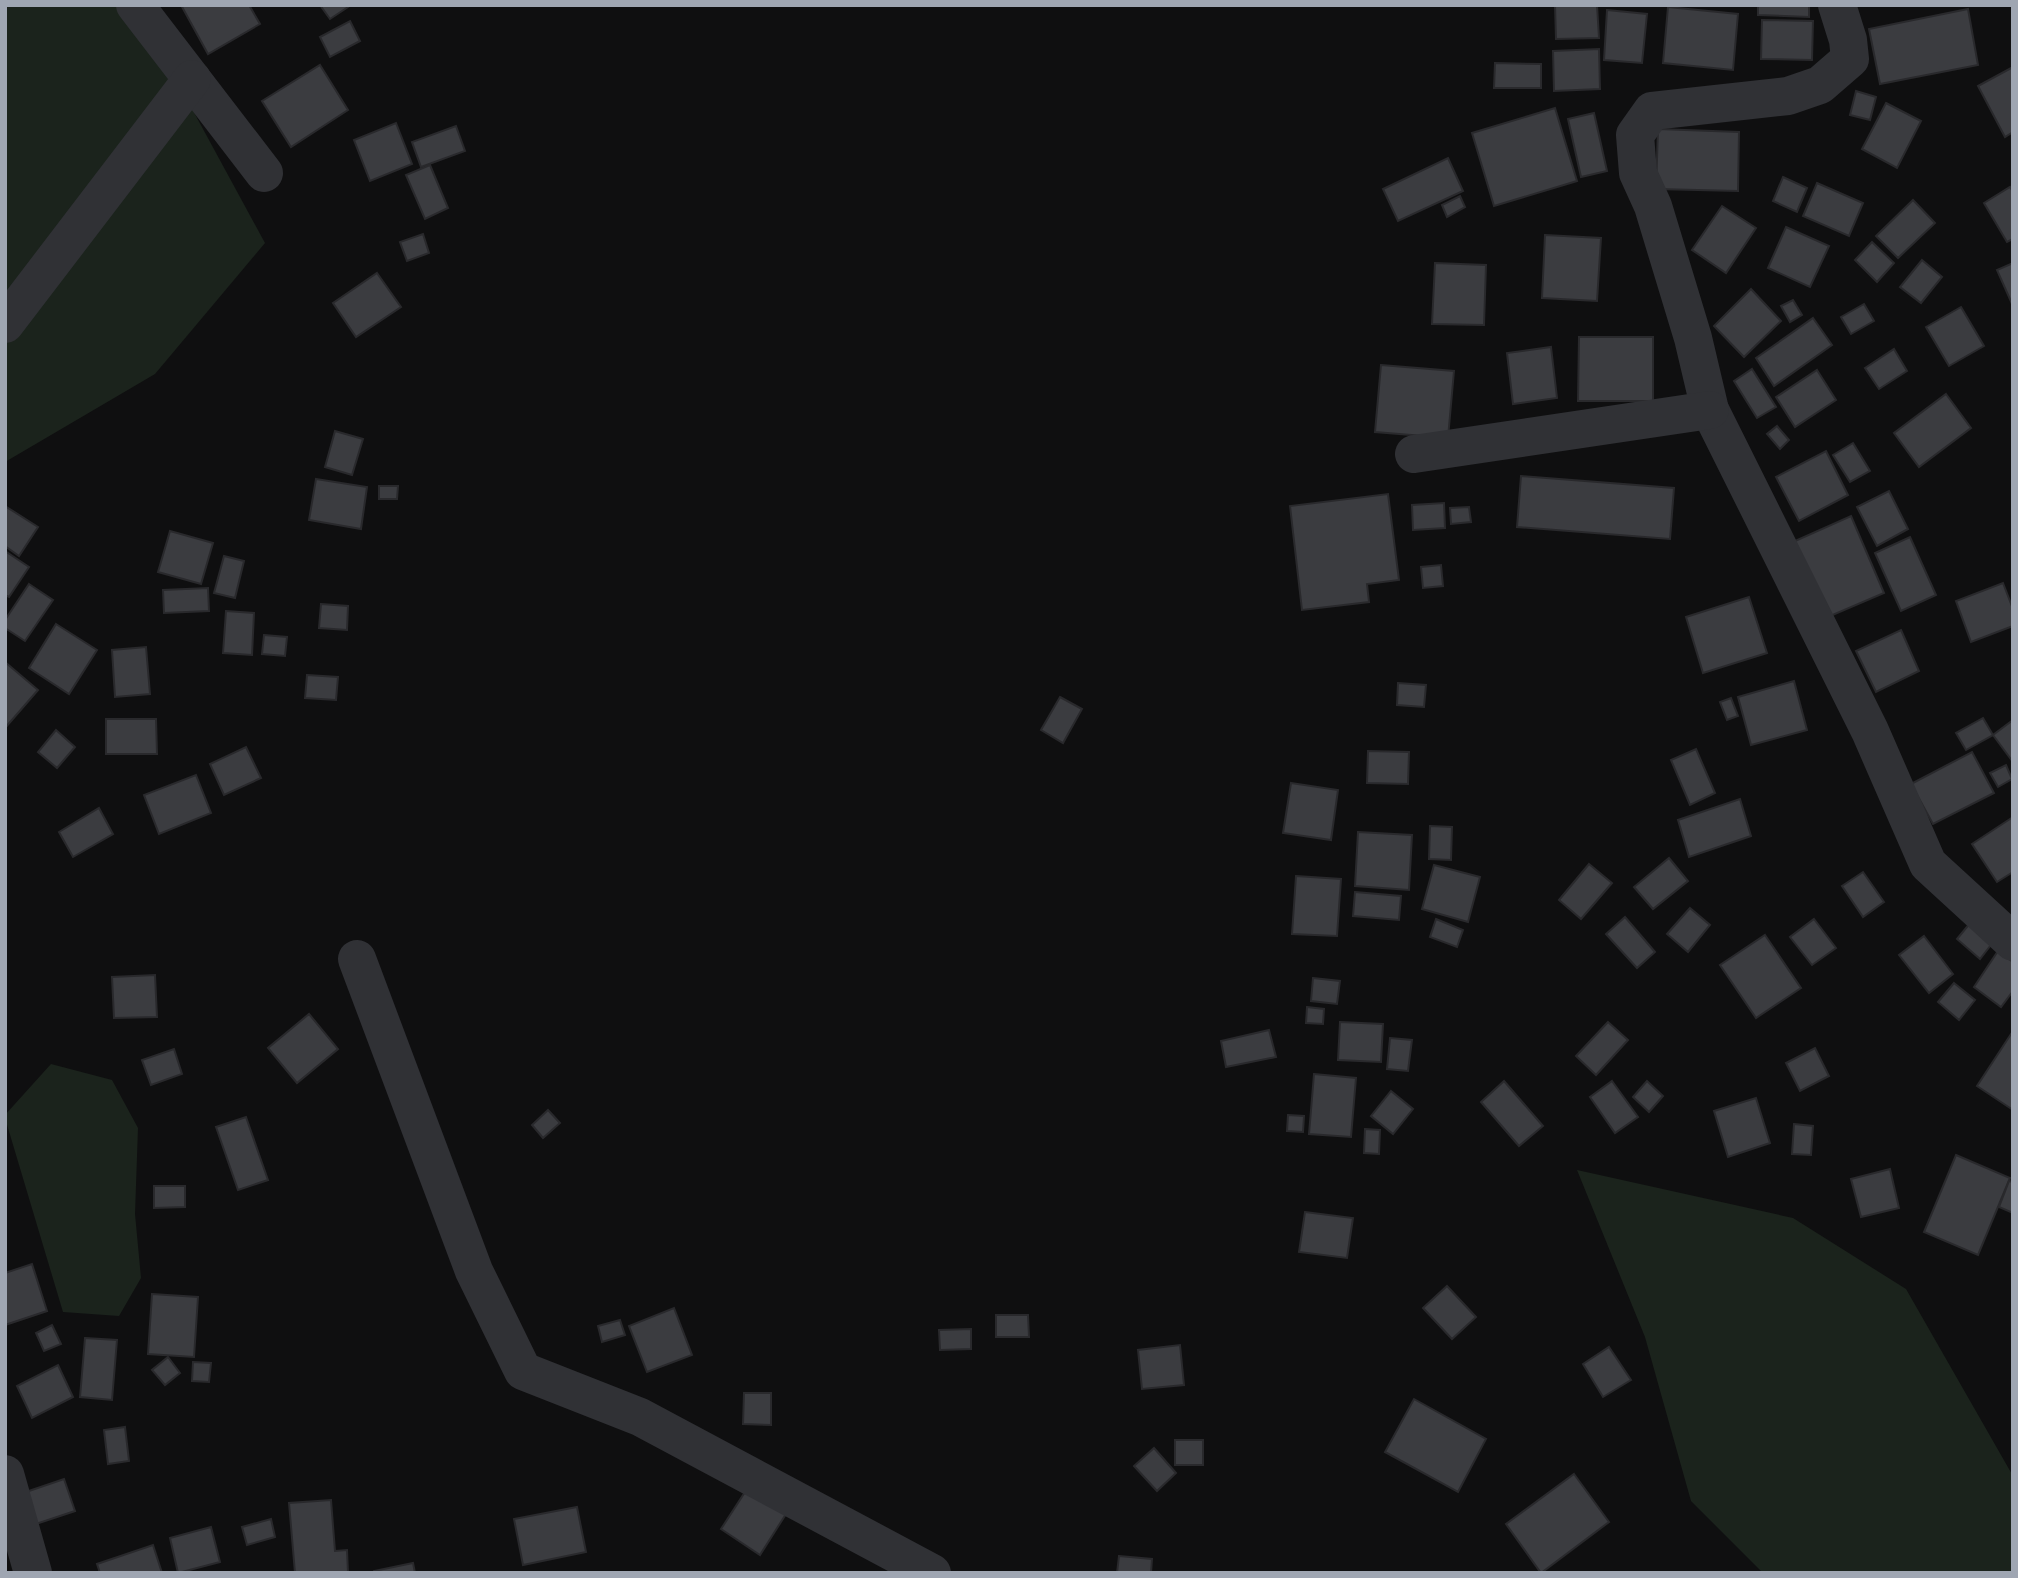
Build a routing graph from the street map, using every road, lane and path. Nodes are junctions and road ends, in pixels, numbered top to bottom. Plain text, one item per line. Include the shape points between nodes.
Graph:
1 (135, 5) edge
2 (1837, 5) edge
3 (192, 79) junction
4 (264, 173) dead end
5 (5, 324) edge
6 (1710, 410) junction
7 (1414, 454) dead end
8 (2013, 942) edge
9 (357, 959) dead end
10 (5, 1474) edge
11 (33, 1573) edge
12 (932, 1573) edge

1 - 3 street
2 - 6 street via 1850,59 1820,85 1788,96 1652,111 1636,135 1638,173 1653,206
3 - 4 street
3 - 5 street
6 - 7 street
6 - 8 street via 1870,731 1928,864
9 - 12 street via 474,1271 523,1371 640,1418
10 - 11 street

